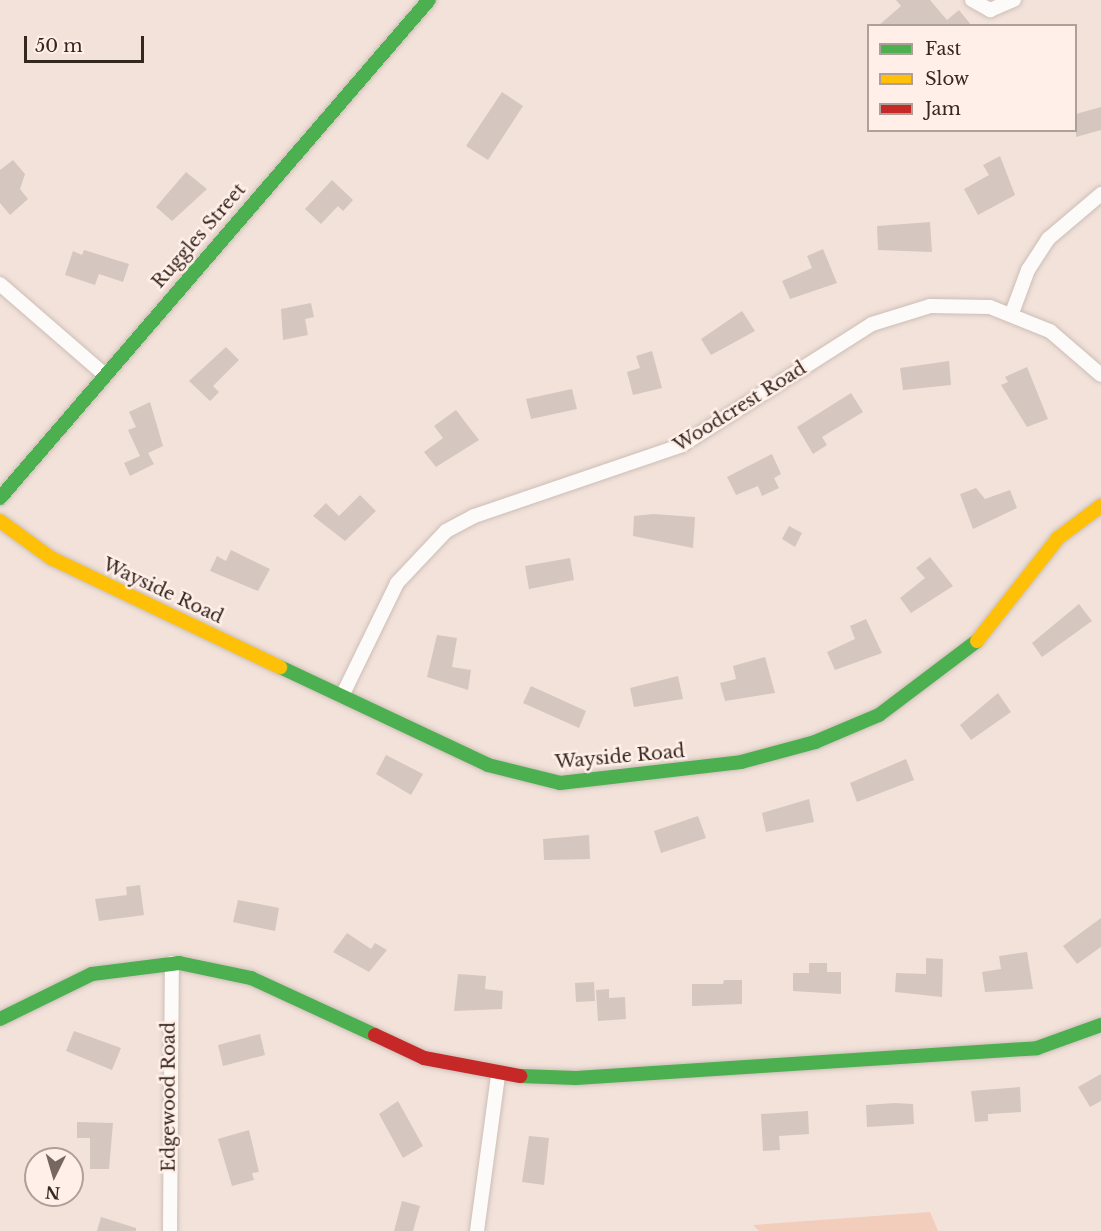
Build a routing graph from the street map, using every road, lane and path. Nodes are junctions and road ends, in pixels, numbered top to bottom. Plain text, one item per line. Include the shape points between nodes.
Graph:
1 (429, 0) edge
2 (972, 0) edge
3 (1014, 0) edge
4 (1101, 194) edge
5 (0, 284) edge
6 (1012, 313) junction
7 (104, 374) junction
8 (1101, 375) edge
9 (0, 498) edge
10 (1101, 506) edge
11 (0, 520) edge
12 (342, 696) junction
13 (172, 963) junction
14 (0, 1019) edge
15 (1101, 1025) edge
16 (498, 1075) junction
17 (170, 1231) edge
18 (477, 1231) edge

1 - 7 street, Ruggles Street
2 - 3 street via 990,10
4 - 6 street via 1048,239 1028,270
5 - 7 street
6 - 8 street, Woodcrest Road via 1065,340
6 - 12 street, Woodcrest Road via 949,305 890,316 854,333 682,446 460,522 419,554 397,583
7 - 9 street, Ruggles Street
10 - 12 street, Wayside Road via 1058,538 982,637 933,679 848,730 775,755 584,783 537,781 488,765
11 - 12 street, Wayside Road via 51,558
13 - 14 street via 92,974
13 - 16 street via 251,978 414,1054
13 - 17 street, Edgewood Road
15 - 16 street via 1064,1042 1029,1049 576,1078
16 - 18 street

